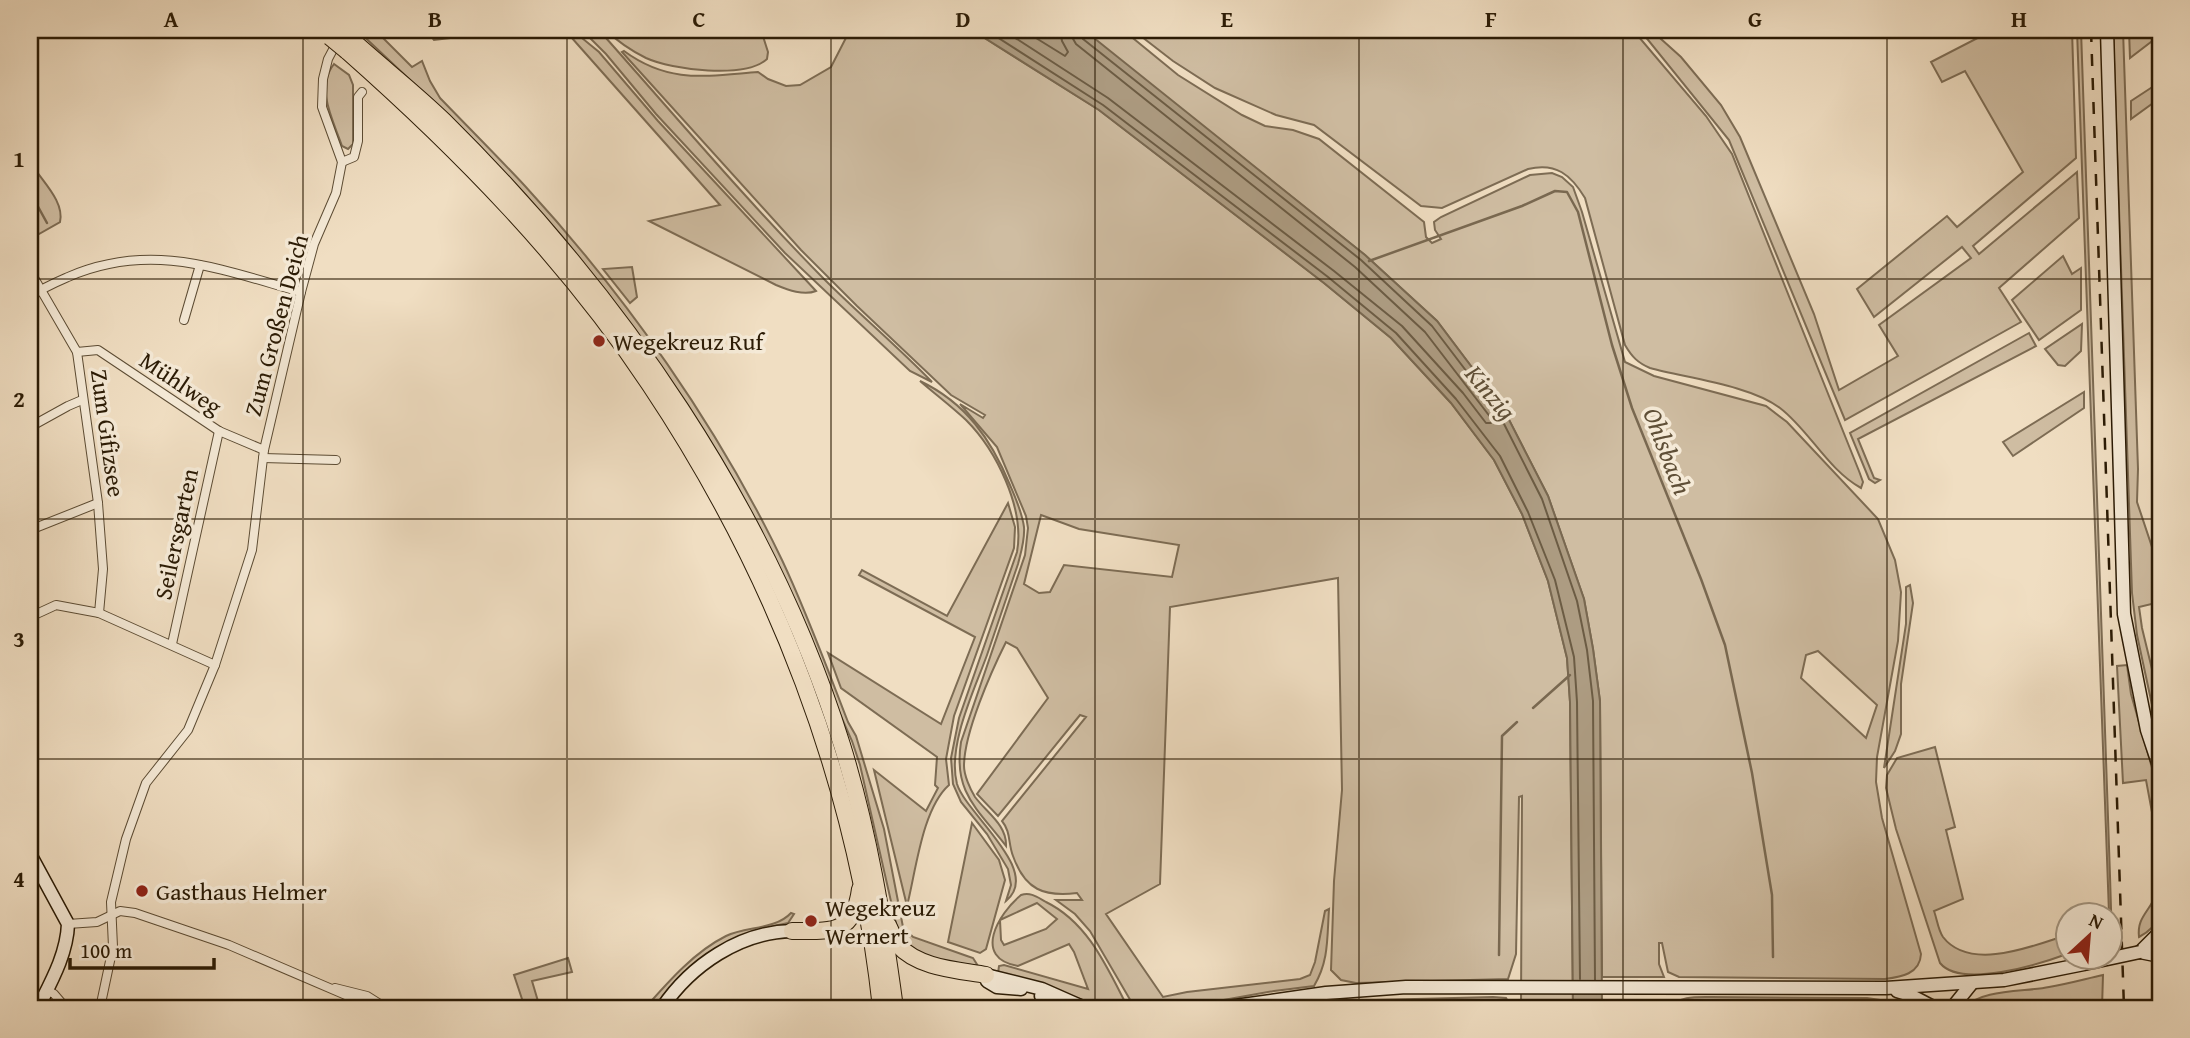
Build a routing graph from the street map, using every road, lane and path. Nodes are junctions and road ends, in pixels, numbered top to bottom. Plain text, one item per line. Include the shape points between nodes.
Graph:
1 (2107, 30) edge
2 (339, 37) edge
3 (362, 92) dead end
4 (342, 162) junction
5 (200, 265) junction
6 (30, 271) edge
7 (41, 288) junction
8 (301, 292) junction
9 (30, 297) edge
10 (184, 320) dead end
11 (77, 352) junction
12 (82, 400) junction
13 (30, 428) edge
14 (219, 431) junction
15 (264, 454) junction
16 (336, 460) dead end
17 (98, 503) junction
18 (30, 530) edge
19 (99, 614) junction
20 (30, 617) edge
21 (172, 644) junction
22 (215, 664) junction
23 (2160, 769) edge
24 (30, 854) edge
25 (861, 880) junction
26 (883, 914) junction
27 (111, 915) junction
28 (68, 924) junction
29 (793, 931) joint
30 (2160, 932) edge
31 (2160, 942) edge
32 (2140, 952) junction
33 (2160, 956) edge
34 (986, 975) junction
35 (1972, 983) junction
36 (1941, 985) junction
37 (323, 986) junction
38 (1886, 988) junction
39 (47, 990) junction
40 (38, 1008) edge
41 (66, 1008) edge
42 (100, 1008) edge
43 (376, 1008) edge
44 (386, 1008) edge
45 (662, 1008) edge
46 (881, 1008) edge
47 (895, 1008) edge
48 (1062, 1008) edge
49 (1085, 1008) edge
50 (1221, 1008) edge
51 (1937, 1008) edge
52 (1952, 1008) edge

1 - 23 street via 2124,614 2147,730
2 - 4 street via 323,79 322,107
2 - 25 highway via 506,204 610,329 687,443 760,577 802,674 839,789
2 - 26 highway via 441,118 545,228 645,359 704,446 776,578 819,681 842,745
3 - 4 street, Zum Großen Deich via 354,157
4 - 8 street, Zum Großen Deich via 336,194 314,244
5 - 7 street via 171,259 111,263
5 - 8 street
5 - 10 street
6 - 7 street, Zum Gifizsee
7 - 9 street
7 - 11 street, Zum Gifizsee
8 - 15 street, Zum Großen Deich
11 - 12 street, Zum Gifizsee
11 - 14 street, Mühlweg via 98,351
12 - 13 street
12 - 17 street, Zum Gifizsee
14 - 15 street, Mühlweg
14 - 21 street, Seilersgarten
15 - 16 street
15 - 22 street, Zum Großen Deich via 252,551
17 - 18 street
17 - 19 street, Zum Gifizsee via 103,569
19 - 20 street via 56,605
19 - 21 street
21 - 22 street
22 - 27 street, Zum Großen Deich via 188,730 146,783 126,839
24 - 28 street
25 - 29 highway via 858,904 842,928
25 - 46 highway
26 - 34 highway via 897,944 911,956
26 - 47 highway
27 - 28 street via 97,922
27 - 37 street via 126,911 152,918
27 - 42 street, Zum Großen Deich via 113,947
28 - 39 street via 63,953
29 - 45 street via 770,931 702,964
30 - 32 street
31 - 32 street
32 - 33 street
32 - 35 street, bridge
34 - 48 street via 997,987 1029,991
34 - 49 street via 1042,989
35 - 36 street
35 - 52 street
36 - 38 street
36 - 51 street via 1935,996
36 - 52 street
37 - 43 street
37 - 44 street via 353,991
38 - 50 street via 1406,987
38 - 51 street
39 - 40 street
39 - 41 street

